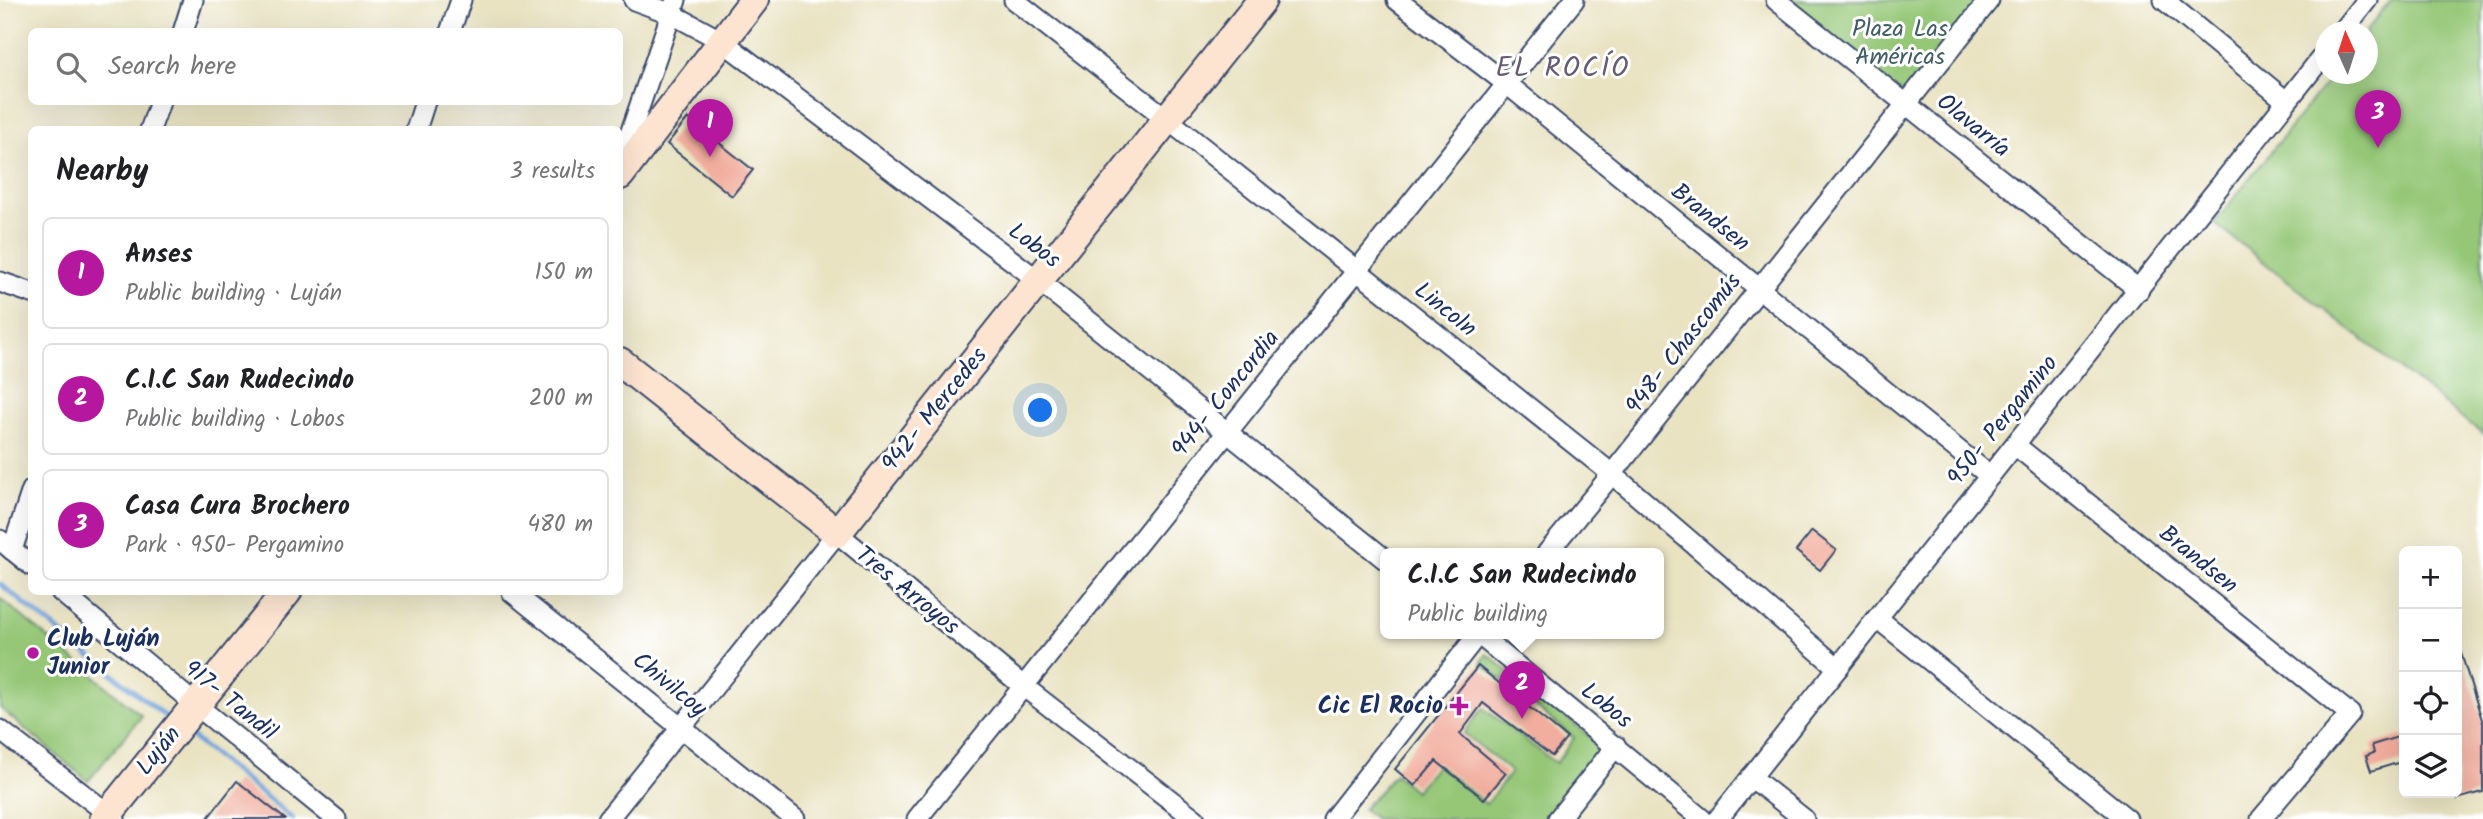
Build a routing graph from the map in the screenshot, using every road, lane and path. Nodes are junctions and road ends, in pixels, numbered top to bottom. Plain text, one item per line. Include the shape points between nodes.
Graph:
1 (193, 0) edge
2 (461, 0) edge
3 (634, 0) edge
4 (754, 0) edge
5 (1014, 0) edge
6 (1262, 0) edge
7 (1397, 0) edge
8 (1574, 0) edge
9 (1776, 0) edge
10 (1989, 0) edge
11 (2164, 0) edge
12 (2367, 0) edge
13 (674, 7) edge
14 (2351, 21) edge
15 (184, 28) edge
16 (451, 28) edge
17 (722, 41) junction
18 (2315, 65) edge
19 (1507, 84) junction
20 (2286, 101) junction
21 (1907, 104) junction
22 (159, 105) edge
23 (424, 105) edge
24 (1167, 119) junction
25 (151, 126) edge
26 (416, 126) edge
27 (623, 154) edge
28 (623, 171) edge
29 (1357, 270) junction
30 (1039, 281) junction
31 (0, 282) edge
32 (1759, 289) junction
33 (2139, 290) junction
34 (28, 292) edge
35 (623, 364) edge
36 (1227, 432) junction
37 (2015, 445) junction
38 (1612, 474) junction
39 (1990, 476) junction
40 (28, 498) edge
41 (836, 533) junction
42 (6, 545) edge
43 (1550, 548) edge
44 (1380, 556) edge
45 (28, 563) edge
46 (64, 595) edge
47 (285, 595) edge
48 (516, 595) edge
49 (1877, 618) junction
50 (1474, 639) edge
51 (1484, 639) edge
52 (1838, 668) junction
53 (1023, 687) junction
54 (192, 710) junction
55 (682, 726) junction
56 (0, 730) edge
57 (1616, 746) junction
58 (1751, 777) junction
59 (109, 817) edge
60 (336, 819) edge
61 (608, 819) edge
62 (795, 819) edge
63 (917, 819) edge
64 (1195, 819) edge
65 (1333, 819) edge
66 (1558, 819) edge
67 (1702, 819) edge
68 (1718, 819) edge
69 (1804, 819) edge
70 (2127, 819) edge
71 (2261, 819) edge

1 - 15 street
2 - 16 street
3 - 13 street, Lobos
4 - 17 main road
5 - 24 street, Lincoln
6 - 24 main road, 942- Mercedes
7 - 19 street, Brandsen
8 - 19 street, 944- Concordia
9 - 21 street, Olavarría
10 - 21 street, 948- Chascomús
11 - 20 street
12 - 14 street
13 - 17 street, Lobos
13 - 27 street
17 - 28 main road
17 - 30 street, Lobos
18 - 20 street, 950- Pergamino
19 - 29 street, 944- Concordia
19 - 32 street, Brandsen
20 - 33 street, 950- Pergamino
21 - 32 street, 948- Chascomús
21 - 33 street, Olavarría
22 - 25 street
23 - 26 street
24 - 29 street, Lincoln
24 - 30 main road, 942- Mercedes
29 - 36 street, 944- Concordia
29 - 38 street, Lincoln
30 - 36 street, Lobos
30 - 41 main road, 942- Mercedes
31 - 34 street
32 - 38 street, 948- Chascomús
32 - 39 street, Brandsen
33 - 37 street, 950- Pergamino
35 - 41 main road, Tres Arroyos
36 - 44 street, Lobos
36 - 53 street, 944- Concordia
37 - 39 street, 950- Pergamino
37 - 71 street, Brandsen via 2350,714
38 - 43 street, 948- Chascomús
38 - 52 street, Lincoln
39 - 49 street, 950- Pergamino
40 - 42 street
41 - 53 street, Tres Arroyos
41 - 55 street, 942- Mercedes
42 - 45 street
46 - 54 street, 917- Tandil
47 - 54 main road, Luján
48 - 55 street, Chivilcoy
49 - 52 street, 950- Pergamino
49 - 70 street
50 - 65 street
51 - 57 street, Lobos
52 - 58 street, 950- Pergamino
53 - 63 street, 944- Concordia
53 - 64 street, Tres Arroyos
54 - 59 main road, Luján
54 - 60 street, 917- Tandil
55 - 61 street, 942- Mercedes
55 - 62 street, Chivilcoy
56 - 59 street
57 - 66 street
57 - 67 street, Lobos
58 - 68 street, 950- Pergamino
58 - 69 street

